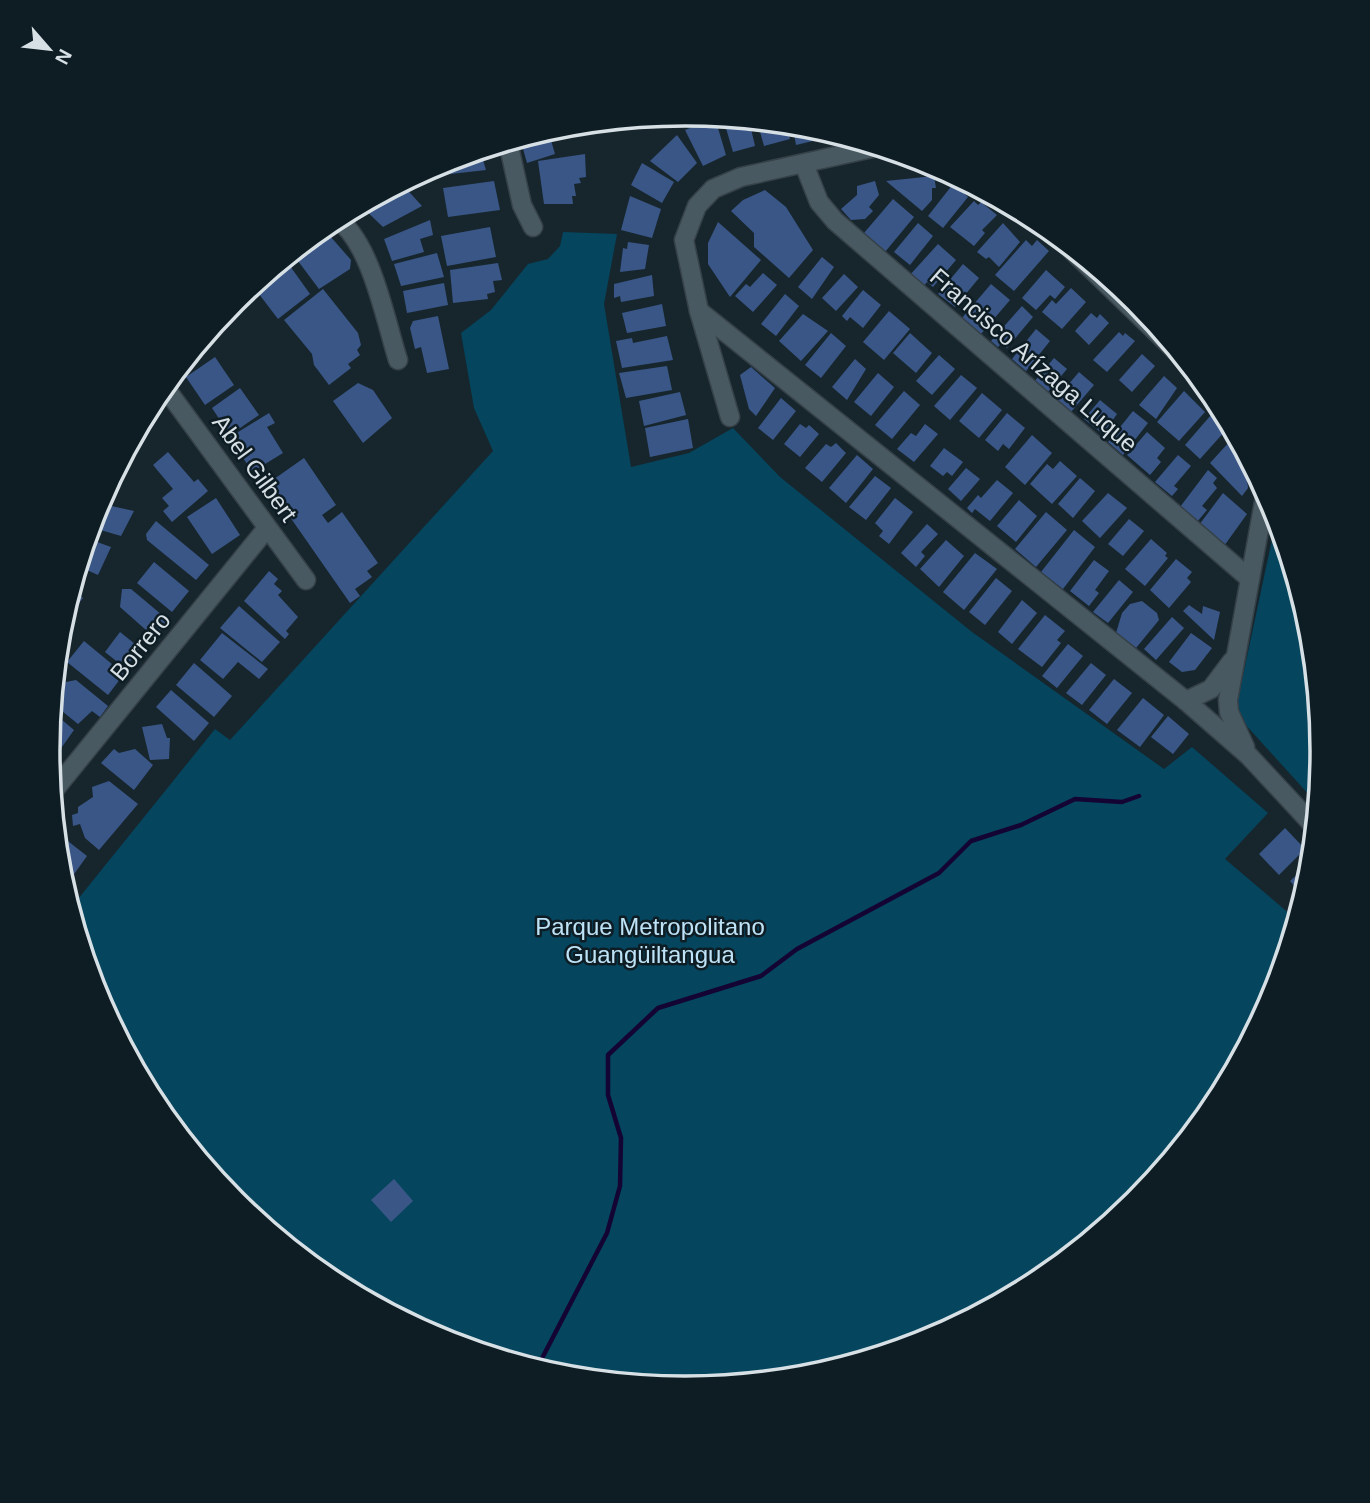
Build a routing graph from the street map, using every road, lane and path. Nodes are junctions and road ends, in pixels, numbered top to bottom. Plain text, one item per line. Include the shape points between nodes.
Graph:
1 (510, 151) edge
2 (860, 151) edge
3 (804, 164) junction
4 (346, 226) edge
5 (533, 227) dead end
6 (699, 310) junction
7 (398, 360) dead end
8 (171, 396) edge
9 (730, 417) dead end
10 (1262, 511) edge
11 (267, 528) junction
12 (1250, 579) junction
13 (306, 580) dead end
14 (1234, 658) junction
15 (1186, 701) junction
16 (1249, 756) junction
17 (61, 782) edge
18 (1306, 818) edge

1 - 5 street via 522,205
2 - 3 street
3 - 6 street via 741,177 713,189 697,206 684,240
3 - 12 street, Francisco Arízaga Luque via 819,202 835,221
4 - 7 street via 361,246
6 - 9 street
6 - 15 street
8 - 11 street, Abel Gilbert
10 - 12 street
11 - 13 street, Abel Gilbert
11 - 17 street, Borrero
12 - 14 street
14 - 15 street via 1211,689
14 - 16 street via 1229,712
15 - 16 street
16 - 18 street

